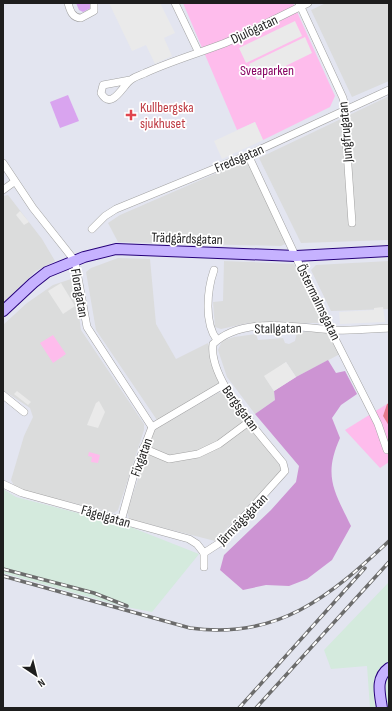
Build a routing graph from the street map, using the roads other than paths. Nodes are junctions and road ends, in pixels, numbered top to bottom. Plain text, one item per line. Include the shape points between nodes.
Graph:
1 (68, 3) edge
2 (94, 3) edge
3 (175, 3) edge
4 (308, 3) edge
5 (299, 5) edge
6 (198, 52) junction
7 (130, 80) dead end
8 (389, 90) edge
9 (346, 110) junction
10 (248, 155) junction
11 (3, 163) edge
12 (14, 182) junction
13 (3, 190) edge
14 (352, 222) dead end
15 (92, 229) dead end
16 (389, 251) edge
17 (296, 256) junction
18 (75, 261) junction
19 (214, 270) dead end
20 (3, 311) edge
21 (389, 328) edge
22 (331, 330) junction
23 (217, 340) junction
24 (223, 385) junction
25 (3, 395) edge
26 (24, 412) dead end
27 (250, 421) junction
28 (152, 427) junction
29 (143, 448) junction
30 (387, 450) dead end
31 (285, 471) joint
32 (3, 484) edge
33 (121, 520) junction
34 (204, 553) junction
35 (204, 567) dead end
36 (389, 668) edge
37 (382, 708) edge

1 - 2 street via 72,14 78,18 94,11
3 - 6 street
4 - 5 street, Djulögatan
5 - 6 street, Djulögatan via 227,42
5 - 9 street, Jungfrugatan via 343,98
6 - 7 street, Djulögatan
8 - 9 street, Fredsgatan
9 - 10 street, Fredsgatan
9 - 14 street, Jungfrugatan
10 - 15 street, Fredsgatan via 116,209
10 - 17 street, Östermalmsgatan
11 - 12 street, Floragatan
12 - 13 street
12 - 18 street, Floragatan
16 - 17 street, Trädgårdsgatan
17 - 18 street, Trädgårdsgatan via 116,249
17 - 22 street, Östermalmsgatan
18 - 20 street, Trädgårdsgatan via 47,272
18 - 28 street, Floragatan via 87,327
19 - 23 street via 209,283 208,322
21 - 22 street, Stallgatan
22 - 23 street, Stallgatan via 267,325 236,331
22 - 30 street, Östermalmsgatan via 378,424
23 - 24 street, Bergsgatan via 212,350
24 - 27 street, Bergsgatan
24 - 28 street, Fixgatan
25 - 26 street
27 - 29 street via 219,444 198,454 169,459
27 - 31 street, Bergsgatan via 283,463
28 - 29 street, Fixgatan
29 - 33 street, Fixgatan
31 - 34 street, Järnvägsgatan via 220,542
32 - 33 street, Fågelgatan via 22,492
33 - 34 street, Fågelgatan via 189,539
34 - 35 street, Järnvägsgatan
36 - 37 street via 380,679

